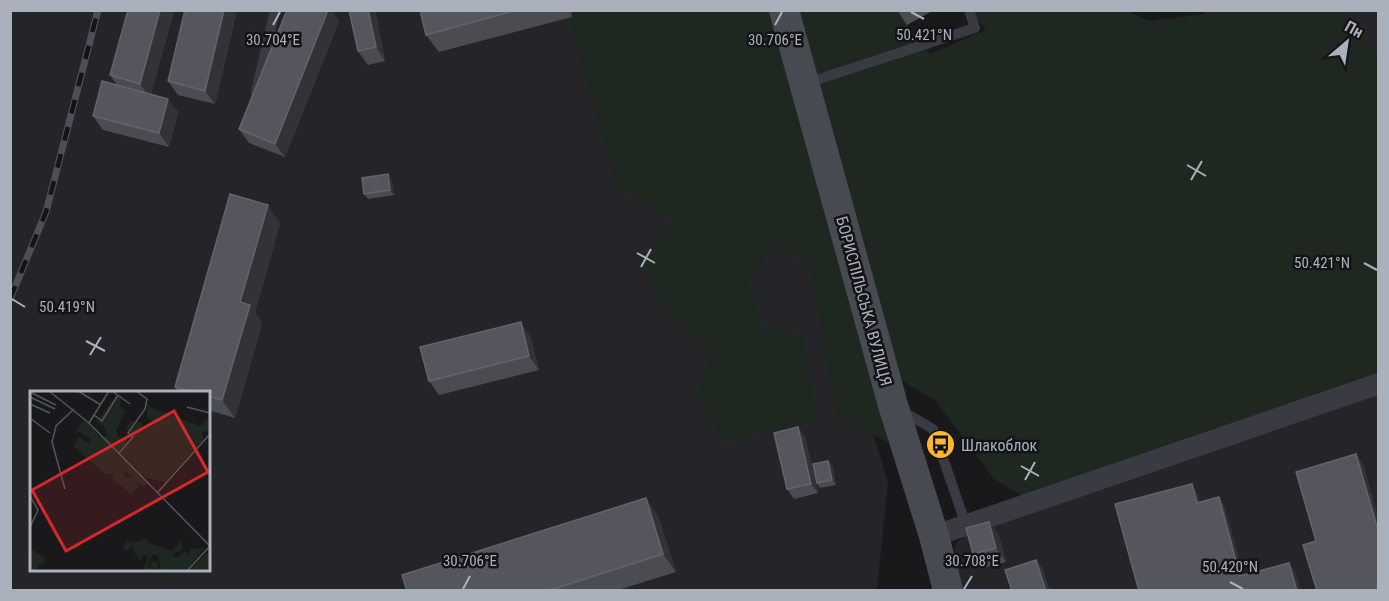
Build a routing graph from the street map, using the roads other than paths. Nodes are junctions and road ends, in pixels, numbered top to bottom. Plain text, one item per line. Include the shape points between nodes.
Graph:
1 (275, 10) edge
2 (784, 10) edge
3 (969, 10) edge
4 (804, 84) junction
5 (254, 98) edge
6 (1378, 384) edge
7 (893, 405) junction
8 (966, 525) junction
9 (934, 536) junction
10 (948, 591) edge

1 - 5 lane
2 - 4 main road, БОРИСПІЛЬСЬКА ВУЛИЦЯ
3 - 4 lane via 975,28
4 - 7 main road, БОРИСПІЛЬСЬКА ВУЛИЦЯ
6 - 8 street
7 - 8 lane via 933,429
7 - 9 main road, БОРИСПІЛЬСЬКА ВУЛИЦЯ
8 - 9 street
9 - 10 main road, БОРИСПІЛЬСЬКА ВУЛИЦЯ

